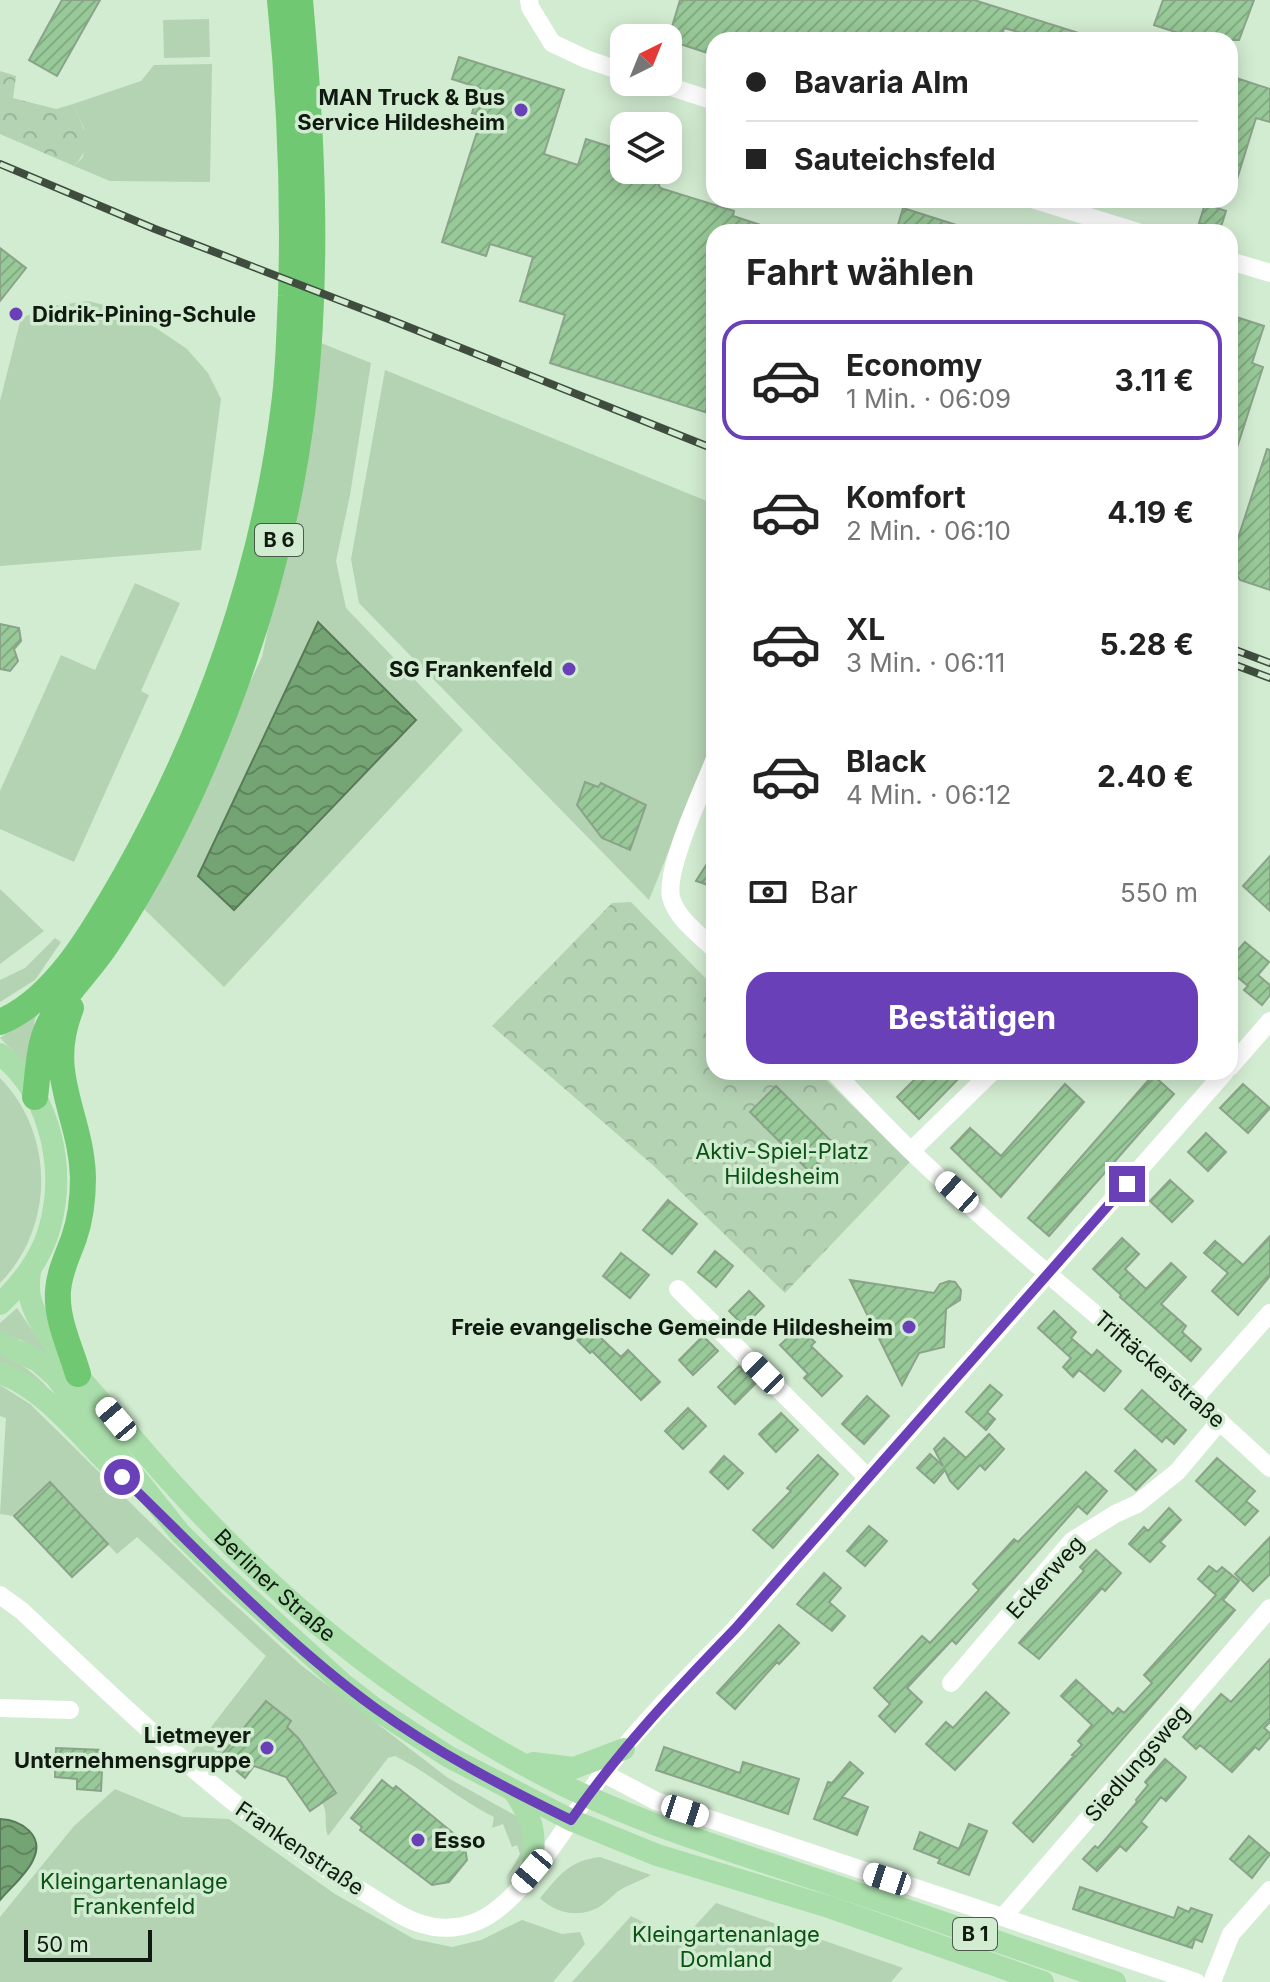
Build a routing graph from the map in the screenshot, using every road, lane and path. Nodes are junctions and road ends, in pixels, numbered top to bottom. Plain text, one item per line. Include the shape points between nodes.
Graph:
1 (280, 0) edge
2 (300, 0) edge
3 (529, 0) edge
4 (610, 67) edge
5 (682, 91) edge
6 (706, 98) edge
7 (1061, 208) edge
8 (1112, 224) edge
9 (302, 256) junction
10 (1238, 263) edge
11 (1270, 273) edge
12 (298, 350) junction
13 (706, 782) edge
14 (706, 941) edge
15 (91, 967) junction
16 (1270, 1021) edge
17 (0, 1022) edge
18 (0, 1054) edge
19 (1238, 1058) edge
20 (842, 1080) edge
21 (984, 1080) edge
22 (1218, 1080) edge
23 (35, 1097) junction
24 (911, 1151) junction
25 (30, 1270) junction
26 (1048, 1273) junction
27 (678, 1289) dead end
28 (0, 1304) edge
29 (1270, 1313) edge
30 (0, 1343) edge
31 (0, 1373) edge
32 (78, 1374) junction
33 (1195, 1398) junction
34 (1220, 1421) junction
35 (1270, 1468) edge
36 (868, 1478) junction
37 (180, 1533) junction
38 (0, 1595) edge
39 (1270, 1608) edge
40 (951, 1683) dead end
41 (0, 1708) edge
42 (70, 1710) dead end
43 (624, 1749) junction
44 (520, 1761) junction
45 (603, 1773) junction
46 (514, 1792) junction
47 (588, 1796) junction
48 (571, 1820) junction
49 (532, 1871) junction
50 (1270, 1890) edge
51 (1003, 1917) junction
52 (1043, 1982) edge
53 (1115, 1982) edge
54 (1196, 1982) edge
55 (1212, 1982) edge

1 - 9 highway, B 6
2 - 9 highway, B 6 via 311,155
3 - 4 street via 552,43
5 - 6 street
7 - 8 street
9 - 12 highway, B 6
10 - 11 street
12 - 15 highway, B 6 via 297,445 276,552 244,660 169,837
12 - 17 highway, B 6 via 257,546 226,654 186,755 153,826 85,942 45,990
13 - 14 street via 676,859 670,894 678,913
15 - 23 highway, B 6 via 46,1031
15 - 32 highway via 68,1016 60,1051 83,1180 80,1217 60,1275 58,1305
16 - 19 street
18 - 23 main road
20 - 24 street, Triftäckerstraße
21 - 24 street
22 - 26 street
23 - 25 main road via 51,1135 56,1176 52,1218
24 - 26 street, Triftäckerstraße
25 - 28 main road
25 - 32 main road, Berliner Straße / B 1 via 35,1309
26 - 33 street, Triftäckerstraße
26 - 36 street
27 - 36 street
29 - 33 street
30 - 37 main road, Berliner Straße / B 1 via 38,1361 55,1376
31 - 37 main road via 43,1400
32 - 44 main road, Berliner Straße / B 1 via 203,1518 297,1609 360,1661
33 - 34 street, Triftäckerstraße
34 - 35 street, Triftäckerstraße
34 - 40 street, Eckerweg via 1177,1472 1137,1504 1072,1541
36 - 43 street
37 - 46 main road, Berliner Straße / B 1 via 364,1700 449,1757
38 - 49 street, Frankenstraße via 210,1784 312,1859 420,1924 446,1929 489,1916
39 - 51 street, Siedlungsweg
41 - 42 street
43 - 44 main road via 574,1768
43 - 45 street
44 - 47 main road, Berliner Straße / B 1
45 - 47 street
45 - 51 street via 656,1801
46 - 48 main road, Berliner Straße / B 1
46 - 49 main road via 535,1835
47 - 48 street
47 - 53 main road, B 1 via 663,1828
48 - 49 street
48 - 52 main road, B 1 via 657,1855 829,1907
50 - 55 street via 1231,1934
51 - 54 street

